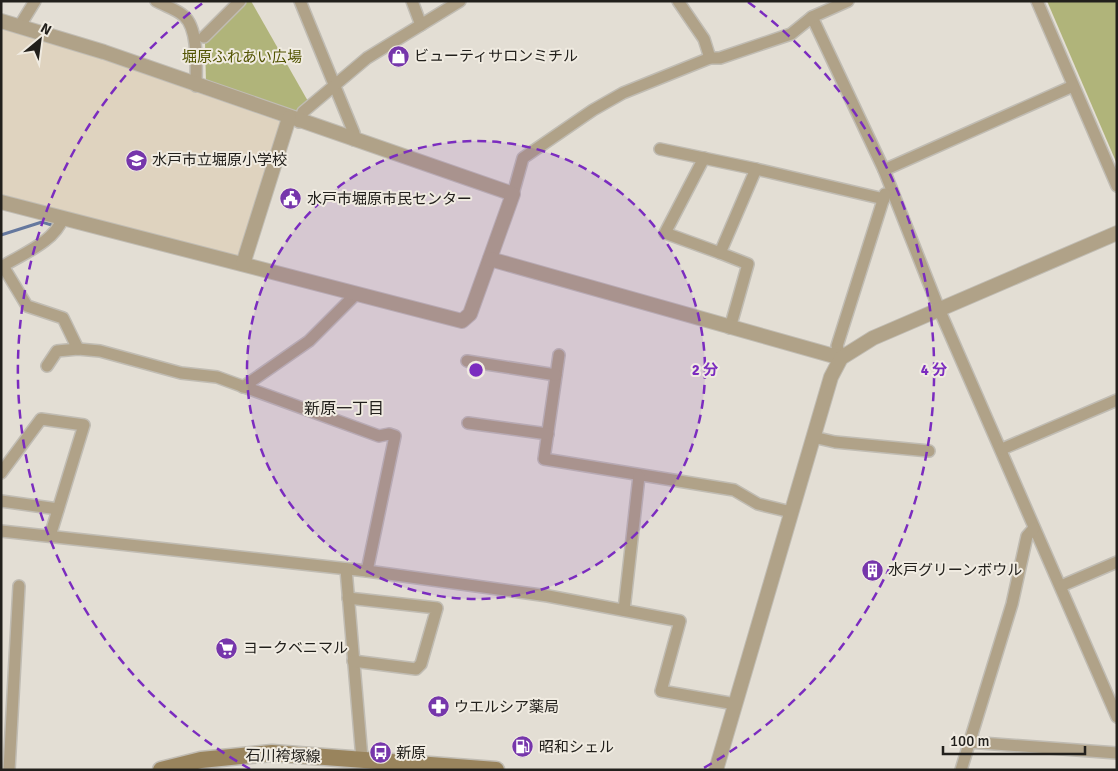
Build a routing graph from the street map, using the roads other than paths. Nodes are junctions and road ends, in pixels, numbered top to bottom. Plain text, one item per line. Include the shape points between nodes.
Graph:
1 (35, 1) edge
2 (156, 1) edge
3 (240, 1) edge
4 (300, 1) edge
5 (412, 1) edge
6 (460, 1) edge
7 (678, 1) edge
8 (848, 1) edge
9 (1037, 1) edge
10 (812, 17) junction
11 (1, 21) edge
12 (421, 25) junction
13 (19, 26) junction
14 (204, 37) dead end
15 (710, 58) junction
16 (196, 86) junction
17 (336, 86) junction
18 (1073, 86) junction
19 (294, 120) junction
20 (354, 140) junction
21 (660, 149) dead end
22 (704, 158) junction
23 (756, 169) junction
24 (884, 170) junction
25 (890, 183) junction
26 (1117, 186) edge
27 (513, 194) junction
28 (884, 200) junction
29 (1, 202) edge
30 (64, 218) junction
31 (1117, 233) edge
32 (720, 253) junction
33 (490, 259) junction
34 (243, 264) junction
35 (356, 294) junction
36 (940, 309) junction
37 (730, 328) junction
38 (78, 349) junction
39 (559, 356) dead end
40 (841, 358) junction
41 (467, 360) dead end
42 (47, 366) dead end
43 (556, 374) junction
44 (243, 387) junction
45 (1117, 400) edge
46 (468, 423) dead end
47 (548, 434) junction
48 (813, 437) junction
49 (1002, 449) junction
50 (929, 451) dead end
51 (1, 473) edge
52 (639, 476) junction
53 (1, 501) edge
54 (58, 509) junction
55 (791, 512) junction
56 (1034, 528) junction
57 (1, 531) edge
58 (50, 536) junction
59 (1117, 562) edge
60 (346, 569) junction
61 (367, 571) junction
62 (19, 586) dead end
63 (1061, 586) junction
64 (348, 598) junction
65 (624, 610) junction
66 (354, 661) junction
67 (735, 704) junction
68 (1117, 717) edge
69 (968, 742) junction
70 (1117, 753) edge
71 (362, 759) junction
72 (9, 770) edge
73 (161, 770) edge
74 (496, 770) edge
75 (716, 770) edge
76 (961, 770) edge

1 - 13 street
2 - 16 street via 176,10 189,22 196,54
3 - 14 street
4 - 17 street
5 - 12 street
6 - 12 street
7 - 15 street via 704,39
8 - 10 street
9 - 18 street
10 - 15 street via 791,34 720,58
10 - 24 street
11 - 13 street
12 - 17 street via 367,58
13 - 16 street via 104,52
15 - 27 street via 623,94 528,152 520,164
16 - 19 street
17 - 19 street
17 - 20 street
18 - 24 street
18 - 26 street
19 - 20 street
19 - 34 street
20 - 27 street
21 - 22 street
22 - 23 street
22 - 32 street via 665,233
23 - 28 street
23 - 32 street
24 - 25 street
25 - 28 street
25 - 36 street
27 - 33 street
28 - 40 street via 837,346
29 - 30 street
30 - 34 street
30 - 38 street via 48,238 3,266 27,306 63,318
31 - 36 street
32 - 37 street via 748,264
33 - 35 street via 470,314 462,321
33 - 37 street
34 - 35 street
35 - 44 street via 309,341
36 - 40 street via 873,338
36 - 49 street
37 - 40 street
38 - 42 street via 57,351
38 - 44 street via 100,351 182,373 217,377
39 - 43 street
40 - 48 street via 831,377
41 - 43 street
43 - 47 street
44 - 61 street via 380,436 396,436
45 - 49 street
46 - 47 street
47 - 52 street via 544,459
48 - 50 street
48 - 55 street
49 - 56 street
51 - 54 street via 41,419 84,424
52 - 55 street via 734,490 758,504
52 - 65 street
53 - 54 street
54 - 58 street
55 - 67 street
56 - 63 street
56 - 69 street via 1027,536 1012,604
57 - 58 street
58 - 60 street
59 - 63 street
60 - 61 street
60 - 64 street
61 - 65 street
62 - 72 street
63 - 68 street
64 - 66 street
64 - 66 street via 437,608 422,664 416,668
65 - 67 street via 680,621 660,691
66 - 71 street
67 - 75 street
69 - 70 street
69 - 76 street
71 - 73 main road, 石川袴塚線 via 246,754
71 - 74 main road, 石川袴塚線

